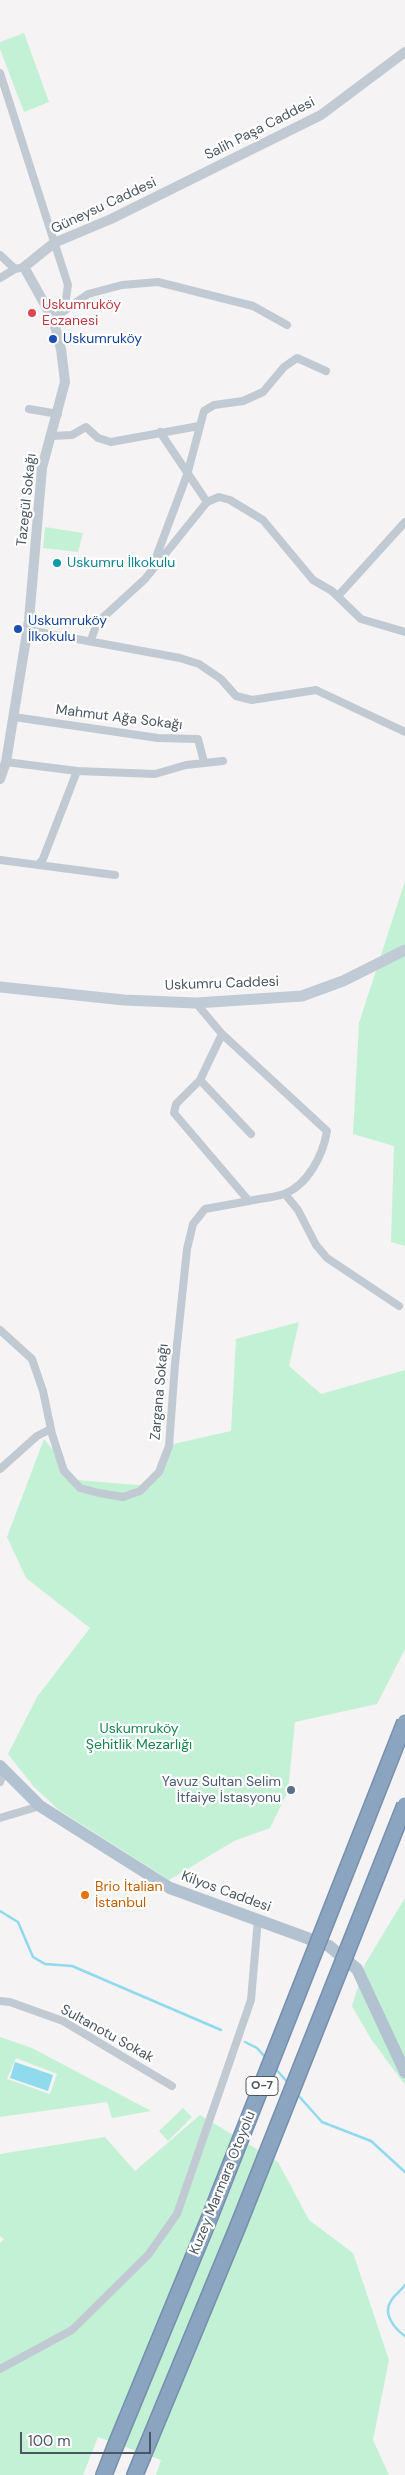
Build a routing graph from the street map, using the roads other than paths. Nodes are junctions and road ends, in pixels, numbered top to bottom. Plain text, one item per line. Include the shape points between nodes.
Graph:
1 (405, 52) edge
2 (0, 73) edge
3 (198, 176) joint
4 (54, 243) junction
5 (0, 255) edge
6 (20, 268) junction
7 (0, 278) edge
8 (64, 311) junction
9 (53, 318) junction
10 (287, 325) dead end
11 (326, 371) dead end
12 (29, 409) dead end
13 (58, 414) junction
14 (199, 426) junction
15 (160, 432) junction
16 (50, 436) junction
17 (187, 475) junction
18 (207, 502) junction
19 (405, 522) edge
20 (149, 575) junction
21 (338, 596) junction
22 (28, 630) junction
23 (405, 632) edge
24 (91, 640) junction
25 (14, 718) junction
26 (405, 732) edge
27 (223, 760) dead end
28 (6, 762) junction
29 (204, 762) junction
30 (77, 771) junction
31 (0, 778) edge
32 (0, 860) edge
33 (38, 865) junction
34 (115, 875) dead end
35 (405, 950) edge
36 (0, 987) edge
37 (196, 1003) junction
38 (222, 1034) junction
39 (200, 1080) junction
40 (251, 1134) dead end
41 (285, 1194) junction
42 (248, 1200) junction
43 (399, 1306) dead end
44 (0, 1330) edge
45 (51, 1429) junction
46 (0, 1469) edge
47 (405, 1722) edge
48 (1, 1773) edge
49 (405, 1805) edge
50 (40, 1806) junction
51 (0, 1818) edge
52 (258, 1919) junction
53 (0, 2001) edge
54 (405, 2072) edge
55 (172, 2086) dead end
56 (0, 2369) edge
57 (104, 2475) edge
58 (135, 2475) edge

1 - 3 street, Salih Paşa Caddesi via 321,115
2 - 4 street
3 - 4 street, Güneysu Caddesi
4 - 6 street, Güneysu Caddesi
4 - 8 street via 68,285
5 - 6 street, Tazegül Sokağı
6 - 7 street
6 - 9 street, Tazegül Sokağı
8 - 9 street
8 - 10 street via 88,294 122,285 158,282 252,306
9 - 13 street, Tazegül Sokağı via 65,382
11 - 14 street via 297,358 284,367 263,392 243,401 214,405 204,411
12 - 13 street
13 - 16 street, Tazegül Sokağı
14 - 15 street
14 - 17 street
15 - 16 street via 111,442 98,438 86,427 72,435
15 - 17 street
16 - 22 street, Tazegül Sokağı via 42,468
17 - 18 street
17 - 20 street
18 - 20 street
18 - 21 street via 219,497 230,500 263,520 314,580
19 - 21 street
20 - 24 street via 97,623
21 - 23 street via 361,619
22 - 24 street
22 - 25 street, Tazegül Sokağı
24 - 26 street via 199,664 221,679 236,696 252,700 316,690
25 - 28 street
25 - 29 street, Mahmut Ağa Sokağı via 158,738 198,739
27 - 29 street
28 - 30 street
28 - 31 street
29 - 30 street via 155,774
30 - 33 street
32 - 33 street
33 - 34 street
35 - 37 main road, Uskumru Caddesi via 343,981 302,996
36 - 37 main road, Uskumru Caddesi via 114,999
37 - 38 street
38 - 39 street
38 - 41 street via 327,1131 324,1148 306,1177
39 - 40 street
39 - 42 street via 176,1104 174,1114
41 - 42 street, Zargana Sokağı
41 - 43 street via 298,1210 316,1246 327,1258
42 - 45 street, Zargana Sokağı via 205,1209 193,1224 187,1249 169,1446 159,1472 140,1491 123,1496 80,1488 64,1471
44 - 45 street, Zargana Sokağı via 32,1359 44,1391
45 - 46 street via 37,1436
47 - 57 highway, Kuzey Marmara Otoyolu / O-7, bridge
48 - 50 main road, Kilyos Caddesi
49 - 58 highway, O-7, bridge
50 - 51 street
50 - 52 main road, Kilyos Caddesi via 170,1888
52 - 54 main road, Kilyos Caddesi via 329,1946 357,1968
52 - 56 street via 251,2000 177,2214 148,2256 72,2330
53 - 55 street, Sultanotu Sokak via 62,2022

